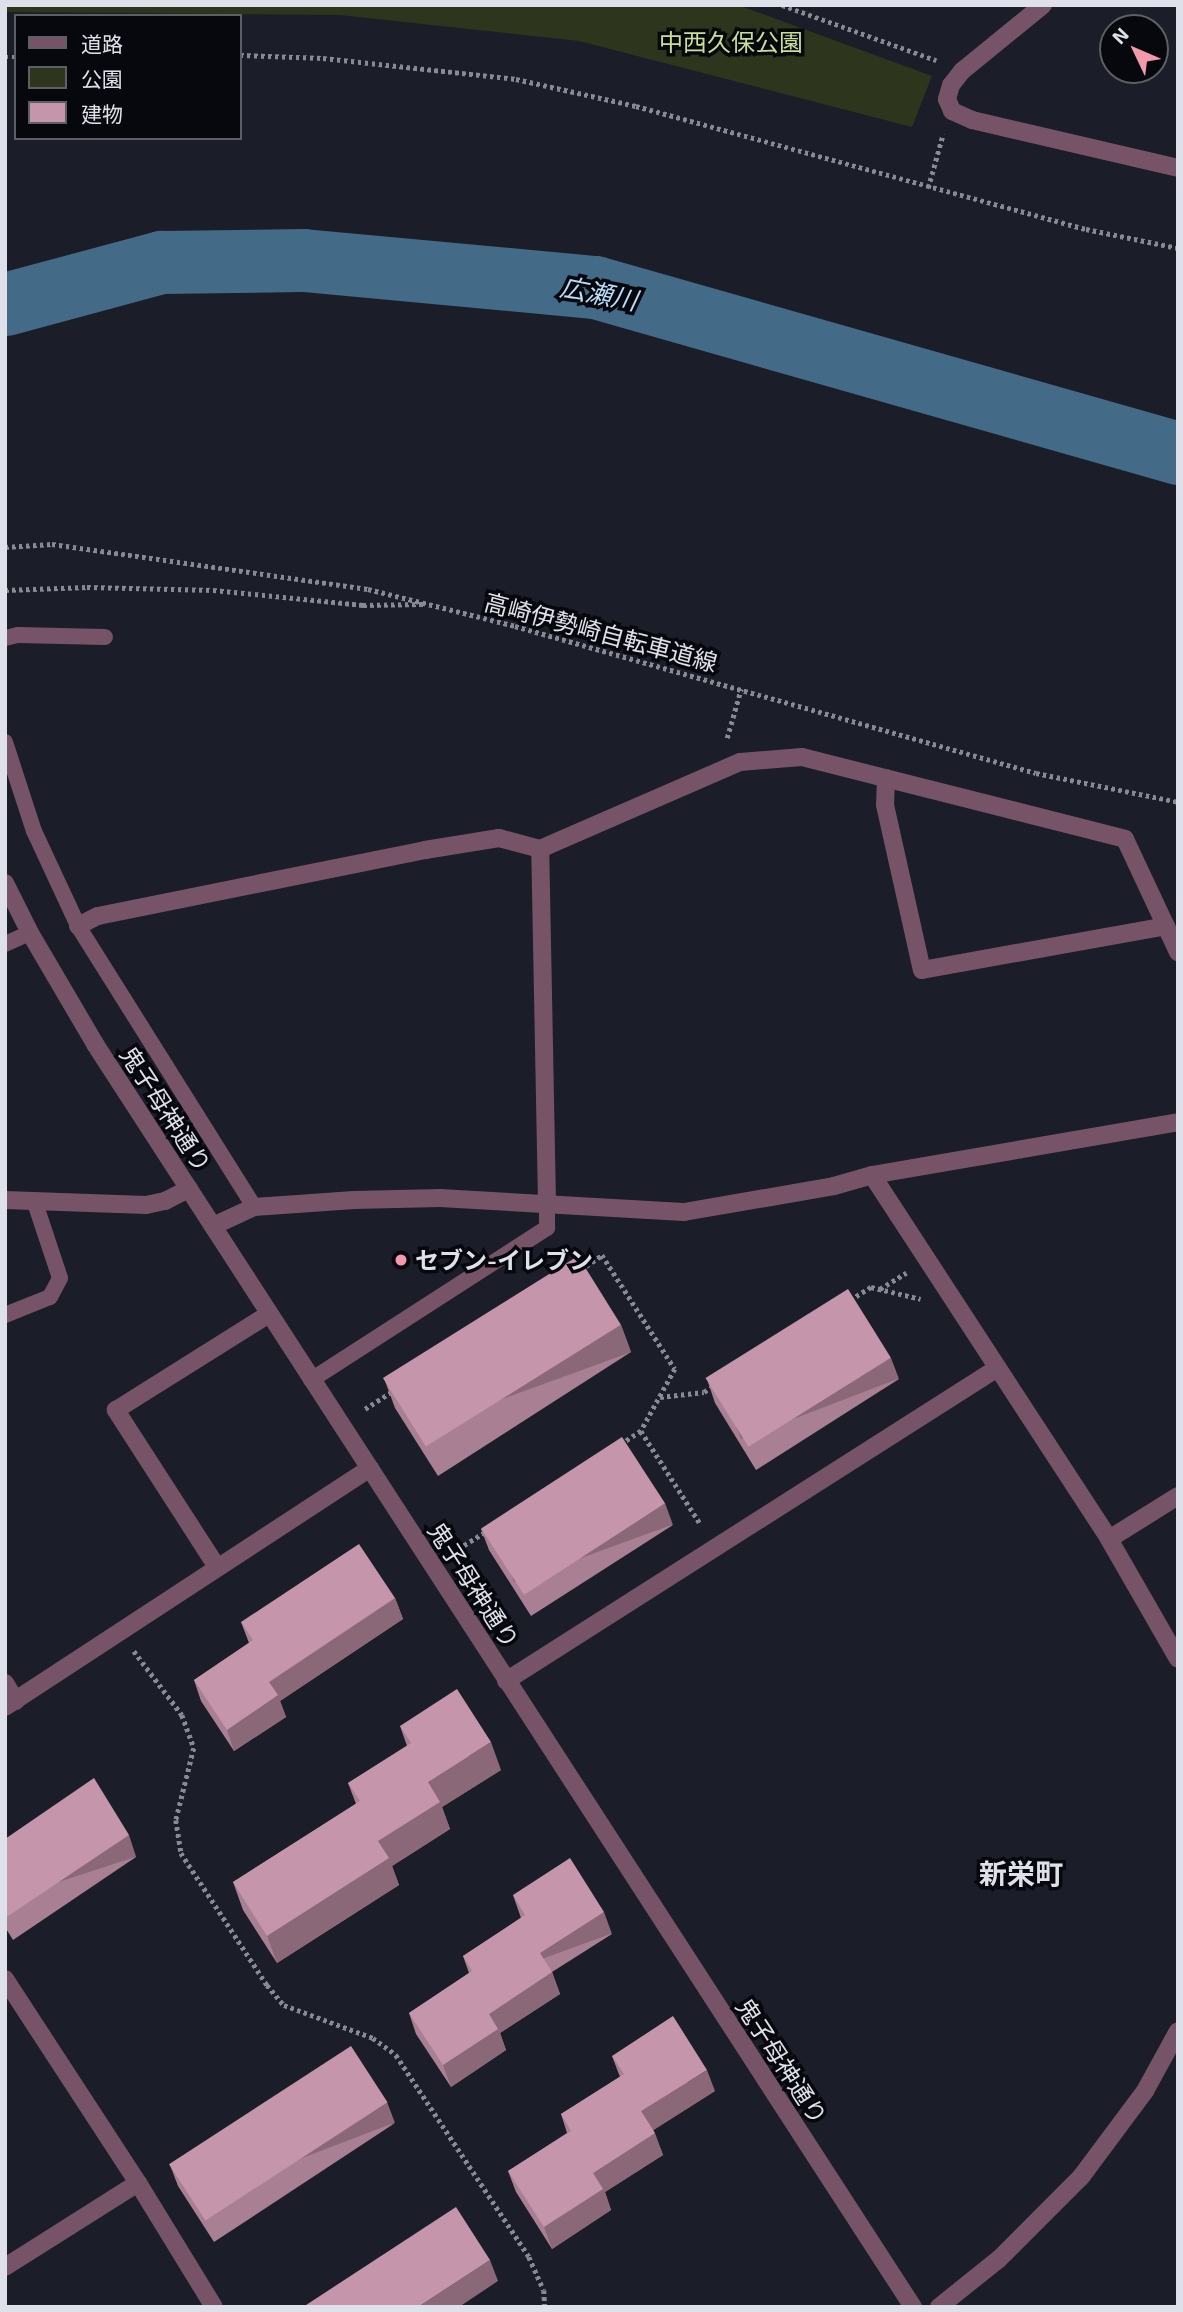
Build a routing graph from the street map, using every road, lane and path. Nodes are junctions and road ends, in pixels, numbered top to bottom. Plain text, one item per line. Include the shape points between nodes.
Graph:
1 (782, 5) edge
2 (1037, 6) edge
3 (242, 55) edge
4 (939, 61) dead end
5 (943, 133) dead end
6 (1178, 168) edge
7 (928, 188) junction
8 (1178, 248) edge
9 (5, 547) edge
10 (5, 590) edge
11 (434, 604) junction
12 (105, 637) dead end
13 (5, 638) edge
14 (741, 688) junction
15 (5, 742) edge
16 (718, 772) junction
17 (886, 778) junction
18 (1178, 802) edge
19 (540, 849) junction
20 (5, 883) edge
21 (78, 926) junction
22 (1166, 926) junction
23 (30, 933) junction
24 (5, 944) edge
25 (1178, 952) edge
26 (1178, 1122) edge
27 (872, 1175) junction
28 (189, 1189) junction
29 (5, 1200) edge
30 (35, 1203) junction
31 (547, 1203) junction
32 (254, 1207) junction
33 (213, 1226) junction
34 (568, 1277) edge
35 (950, 1297) junction
36 (849, 1301) edge
37 (269, 1314) junction
38 (5, 1315) edge
39 (996, 1369) junction
40 (312, 1380) junction
41 (715, 1385) edge
42 (398, 1387) edge
43 (659, 1397) junction
44 (365, 1409) dead end
45 (641, 1432) junction
46 (618, 1446) edge
47 (370, 1468) junction
48 (1178, 1496) edge
49 (492, 1527) edge
50 (1109, 1539) junction
51 (716, 1548) junction
52 (457, 1549) dead end
53 (217, 1567) junction
54 (119, 1631) junction
55 (1178, 1658) edge
56 (506, 1681) junction
57 (5, 1683) edge
58 (11, 1704) edge
59 (7, 1984) edge
60 (1178, 2031) edge
61 (138, 2183) junction
62 (5, 2267) edge
63 (214, 2307) edge
64 (545, 2307) edge
65 (913, 2307) edge
66 (939, 2307) edge

1 - 4 path
2 - 6 street via 962,71 947,99 952,111 972,120
3 - 7 path via 323,58 516,79 636,106
5 - 7 path
7 - 8 path
9 - 11 path, 高崎伊勢崎自転車道線 via 52,544 369,589
10 - 11 path via 214,590 363,605
11 - 14 path, 高崎伊勢崎自転車道線
12 - 13 lane
14 - 16 path
14 - 18 path, 高崎伊勢崎自転車道線 via 1036,773
15 - 21 lane via 34,831
16 - 17 street via 740,762 802,757
16 - 19 street
17 - 22 street via 1125,839
17 - 22 street via 885,805 922,970
19 - 21 street via 499,838 425,850 98,916
19 - 31 street
20 - 23 street, 鬼子母神通り
21 - 32 lane
22 - 25 street
23 - 24 lane
23 - 28 street, 鬼子母神通り
26 - 27 street
27 - 31 street via 684,1212
27 - 35 street
28 - 30 street via 146,1205
28 - 33 street, 鬼子母神通り
29 - 30 street
30 - 38 lane via 60,1278 50,1297
31 - 32 street via 440,1198
31 - 40 lane via 547,1227
32 - 33 street
33 - 37 street, 鬼子母神通り
34 - 43 path via 602,1255 675,1369
35 - 36 path via 940,1303 871,1287
35 - 39 street
37 - 40 street, 鬼子母神通り
37 - 53 street via 116,1410
39 - 50 street
39 - 51 street
40 - 47 street, 鬼子母神通り
41 - 43 path via 704,1392
42 - 44 path
43 - 45 path
45 - 46 path
45 - 51 path
47 - 53 street
47 - 56 street, 鬼子母神通り
48 - 50 street
49 - 52 path
50 - 55 street
51 - 56 street
53 - 54 street
54 - 58 street
54 - 64 path via 182,1715 194,1748 176,1821 181,1853 284,2005 373,2038 396,2055 529,2258 544,2290
56 - 65 street, 鬼子母神通り
57 - 58 street
59 - 61 street
60 - 66 street via 1145,2091 1081,2177 999,2259
61 - 62 street
61 - 63 street

